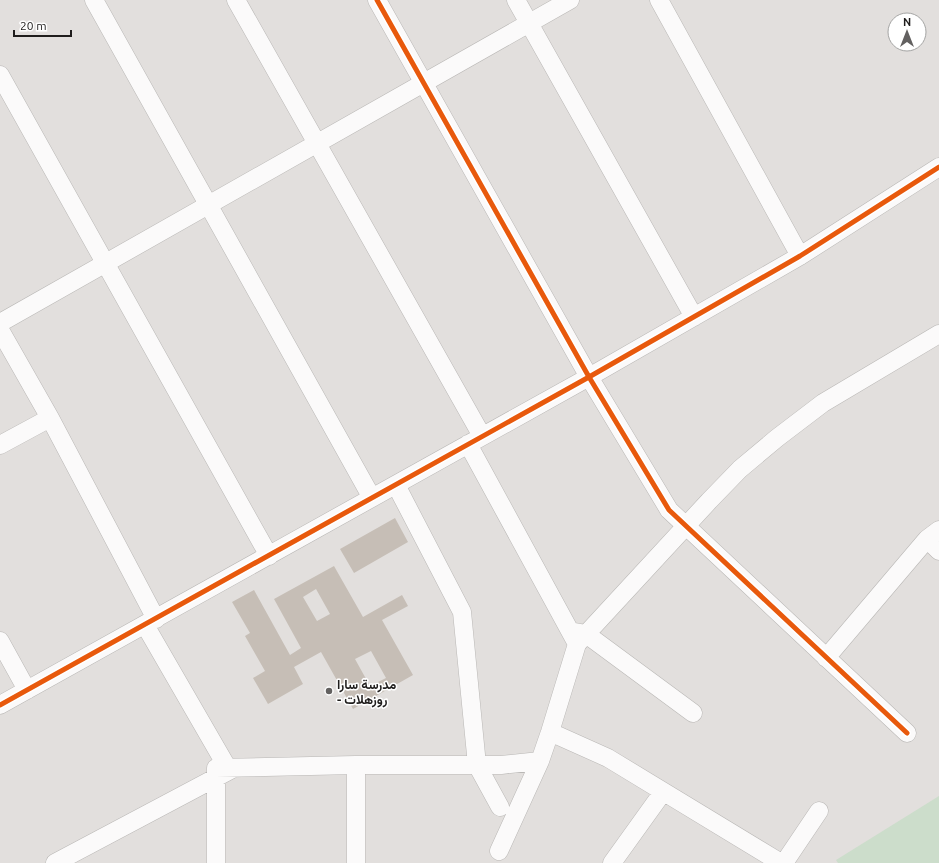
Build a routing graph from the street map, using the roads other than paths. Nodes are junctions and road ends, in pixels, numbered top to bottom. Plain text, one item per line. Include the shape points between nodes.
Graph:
1 (94, 0) edge
2 (236, 0) edge
3 (377, 0) edge
4 (516, 0) edge
5 (570, 0) edge
6 (660, 0) edge
7 (529, 24) junction
8 (0, 75) edge
9 (424, 83) junction
10 (317, 143) junction
11 (939, 167) edge
12 (208, 205) junction
13 (800, 256) junction
14 (104, 264) junction
15 (694, 317) junction
16 (0, 323) edge
17 (0, 330) edge
18 (939, 334) edge
19 (589, 377) junction
20 (50, 418) junction
21 (475, 440) junction
22 (0, 445) edge
23 (396, 485) junction
24 (372, 498) junction
25 (686, 526) junction
26 (935, 540) edge
27 (269, 556) junction
28 (151, 622) junction
29 (578, 636) junction
30 (0, 640) edge
31 (826, 658) junction
32 (27, 690) junction
33 (0, 705) edge
34 (693, 713) dead end
35 (550, 732) junction
36 (907, 733) dead end
37 (540, 761) junction
38 (356, 765) junction
39 (477, 765) junction
40 (501, 765) junction
41 (223, 770) junction
42 (664, 792) junction
43 (500, 807) junction
44 (819, 811) dead end
45 (499, 857) edge
46 (55, 863) edge
47 (216, 863) edge
48 (356, 863) edge
49 (612, 863) edge
50 (780, 863) edge
51 (784, 863) edge

1 - 12 street
2 - 10 street
3 - 9 street
4 - 7 street
5 - 7 street
6 - 13 street
7 - 9 street
7 - 15 street
8 - 14 street
9 - 10 street
9 - 19 street
10 - 12 street
10 - 21 street
11 - 13 street
12 - 14 street
12 - 24 street
13 - 15 street
14 - 16 street
14 - 27 street
15 - 19 street
17 - 20 street
18 - 25 street via 823,403 776,438 740,469
19 - 21 street
19 - 25 street via 669,510
20 - 22 street
20 - 28 street
21 - 23 street
21 - 29 street
23 - 24 street
23 - 39 street via 462,612
24 - 27 street
25 - 29 street
25 - 31 street
26 - 31 street
27 - 28 street
28 - 32 street
28 - 41 street via 215,748
29 - 34 street
29 - 35 street
30 - 32 street
31 - 36 street
32 - 33 street
35 - 37 street
35 - 42 street via 608,758
37 - 40 street
37 - 45 street
38 - 39 street
38 - 41 street
38 - 48 street
39 - 40 street
39 - 43 street
40 - 43 street
41 - 46 street
41 - 47 street
42 - 49 street
42 - 50 street
43 - 45 street
44 - 51 street

